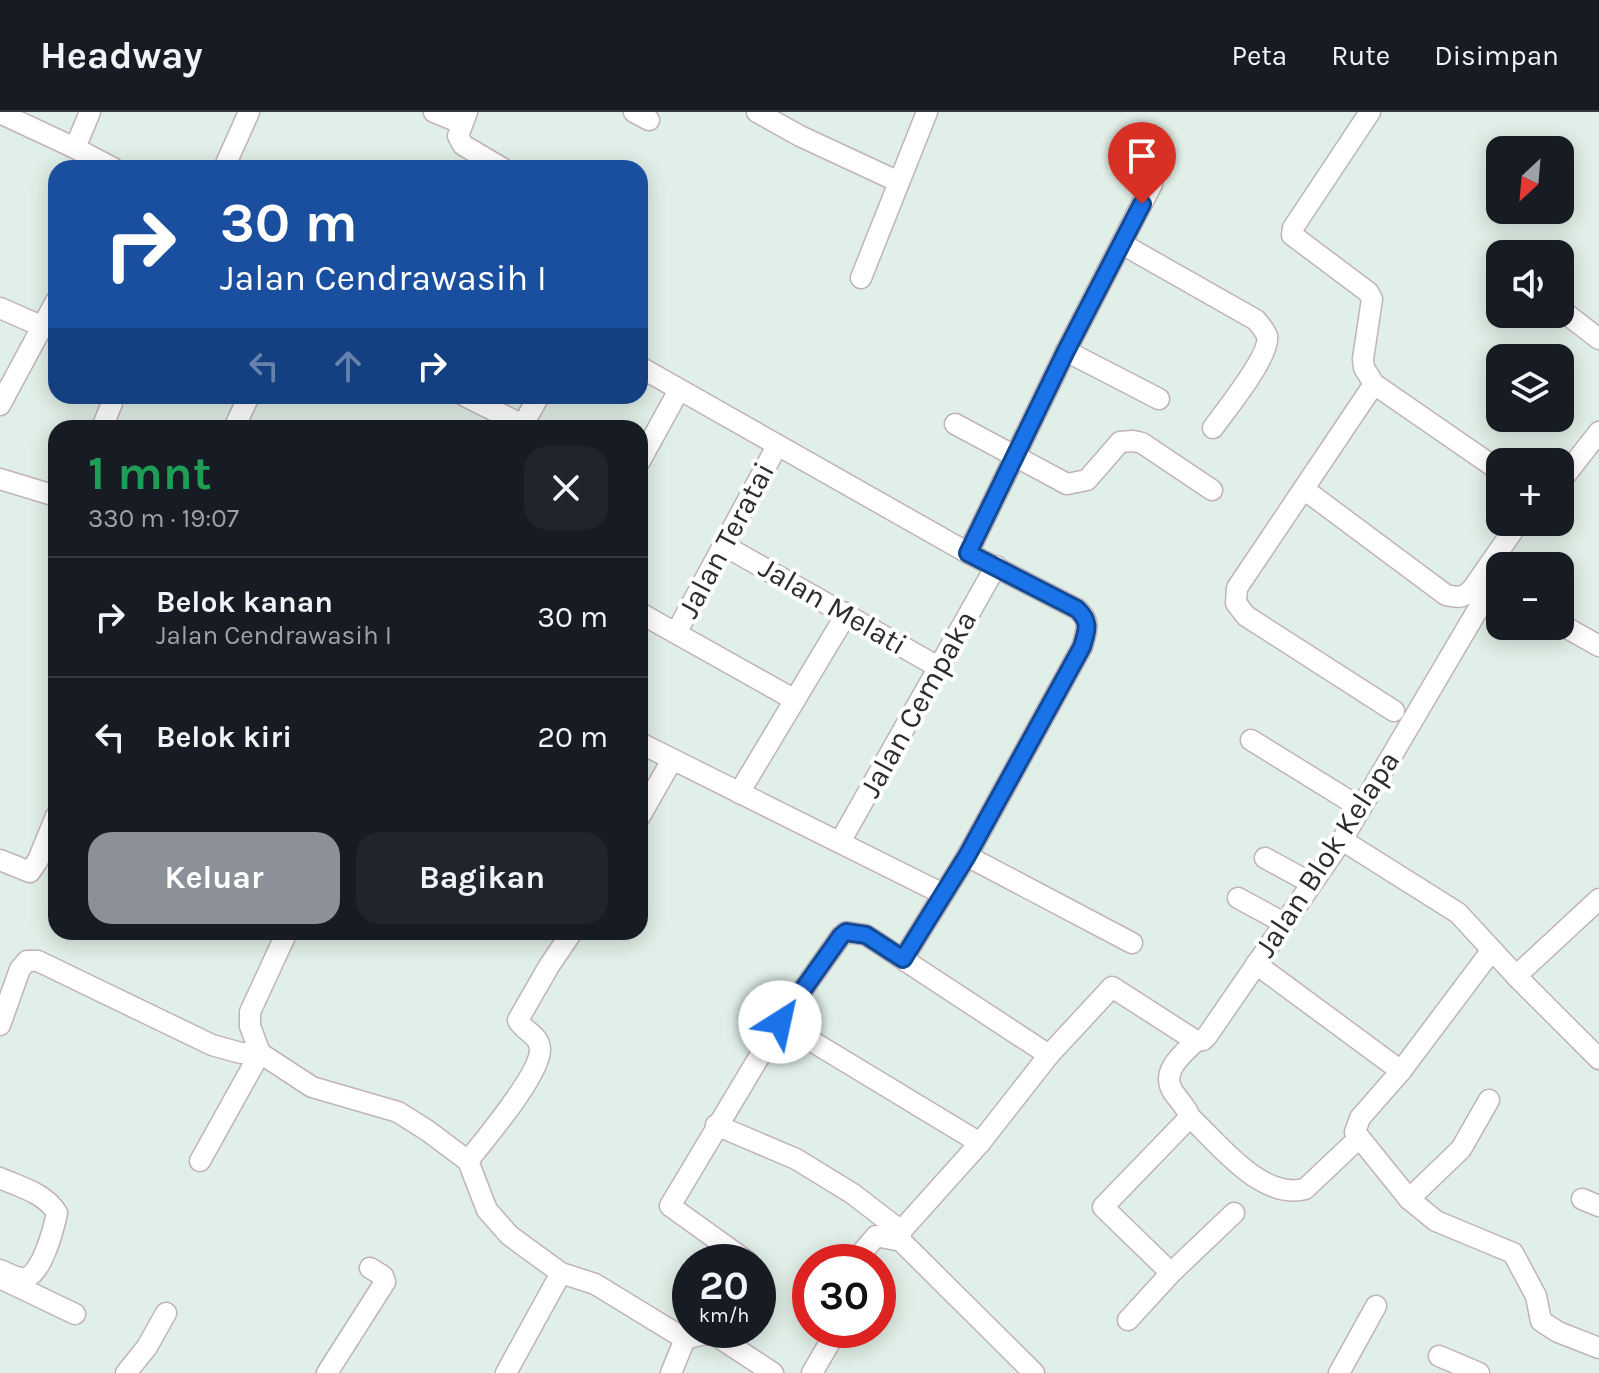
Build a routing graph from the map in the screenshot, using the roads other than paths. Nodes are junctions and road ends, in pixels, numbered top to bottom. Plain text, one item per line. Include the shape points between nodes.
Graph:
1 (90, 112) edge
2 (249, 112) edge
3 (434, 112) edge
4 (757, 112) edge
5 (927, 112) edge
6 (1370, 112) edge
7 (0, 113) edge
8 (464, 118) edge
9 (75, 148) junction
10 (98, 160) edge
11 (228, 160) edge
12 (488, 160) edge
13 (899, 182) junction
14 (1152, 184) dead end
15 (1122, 244) junction
16 (861, 278) dead end
17 (0, 308) edge
18 (48, 314) edge
19 (1574, 320) edge
20 (41, 326) junction
21 (1599, 339) edge
22 (1066, 351) junction
23 (648, 372) edge
24 (1374, 384) junction
25 (679, 390) junction
26 (1159, 399) dead end
27 (480, 404) edge
28 (0, 405) edge
29 (509, 420) edge
30 (955, 424) dead end
31 (1213, 428) dead end
32 (648, 446) edge
33 (777, 446) junction
34 (1595, 447) edge
35 (1014, 456) junction
36 (1486, 461) edge
37 (1574, 468) edge
38 (0, 479) edge
39 (1212, 490) dead end
40 (1305, 490) junction
41 (48, 494) edge
42 (1509, 536) edge
43 (725, 546) junction
44 (968, 553) junction
45 (996, 566) junction
46 (1486, 600) edge
47 (847, 613) junction
48 (648, 617) edge
49 (1574, 632) edge
50 (676, 633) junction
51 (1599, 646) edge
52 (940, 668) junction
53 (795, 700) junction
54 (1394, 711) dead end
55 (1251, 740) dead end
56 (648, 747) edge
57 (672, 760) junction
58 (739, 793) junction
59 (648, 802) edge
60 (1361, 808) junction
61 (48, 836) edge
62 (1342, 840) junction
63 (840, 842) junction
64 (967, 856) junction
65 (1265, 858) dead end
66 (0, 860) edge
67 (1311, 883) junction
68 (943, 894) junction
69 (1238, 898) dead end
70 (1599, 899) edge
71 (1284, 923) junction
72 (283, 940) edge
73 (567, 940) edge
74 (1132, 943) dead end
75 (1492, 950) junction
76 (903, 959) junction
77 (1256, 964) junction
78 (1516, 976) junction
79 (780, 1022) junction
80 (0, 1025) edge
81 (1196, 1041) junction
82 (260, 1053) junction
83 (1049, 1055) junction
84 (1599, 1059) edge
85 (1401, 1071) junction
86 (1489, 1100) dead end
87 (1190, 1117) junction
88 (716, 1125) junction
89 (1359, 1138) junction
90 (980, 1143) junction
91 (200, 1161) dead end
92 (468, 1161) junction
93 (0, 1178) edge
94 (1409, 1199) junction
95 (1234, 1213) dead end
96 (901, 1236) junction
97 (723, 1244) edge
98 (869, 1244) edge
99 (370, 1268) dead end
100 (0, 1270) edge
101 (561, 1273) junction
102 (1171, 1273) junction
103 (0, 1278) edge
104 (1376, 1306) dead end
105 (166, 1313) dead end
106 (75, 1314) dead end
107 (1128, 1320) dead end
108 (672, 1321) edge
109 (689, 1348) edge
110 (735, 1348) edge
111 (827, 1348) edge
112 (1599, 1348) edge
113 (1439, 1356) dead end
114 (126, 1373) edge
115 (327, 1373) edge
116 (506, 1373) edge
117 (671, 1373) edge
118 (773, 1373) edge
119 (812, 1373) edge
120 (1034, 1373) edge
121 (1339, 1373) edge
122 (1479, 1373) edge

1 - 9 street
2 - 11 street
3 - 8 street
4 - 13 street
5 - 13 street
6 - 24 street via 1292,235 1372,299 1363,359
7 - 9 street
8 - 12 street via 458,136 463,145
9 - 10 street
13 - 16 street
14 - 15 street
15 - 22 street
15 - 31 street via 1256,320 1267,334 1257,364
17 - 20 street
18 - 20 street
19 - 21 street
20 - 28 street
22 - 26 street
22 - 35 street
23 - 25 street
24 - 36 street
24 - 40 street
25 - 32 street
25 - 33 street
27 - 29 street
30 - 35 street
33 - 43 street, Jalan Teratai
33 - 44 street
34 - 37 street
35 - 39 street via 1067,484 1087,480 1120,442 1133,441
35 - 44 street
38 - 41 street
40 - 42 street via 1446,595 1458,598 1473,588
40 - 54 street via 1237,588 1236,603 1246,616
43 - 47 street, Jalan Melati
43 - 50 street, Jalan Teratai
44 - 45 street
45 - 52 street, Jalan Cempaka
45 - 64 street via 1077,609 1088,627 1082,647
46 - 60 street, Jalan Blok Kelapa
47 - 52 street, Jalan Melati
47 - 53 street
48 - 50 street
49 - 51 street
50 - 53 street
52 - 63 street, Jalan Cempaka
53 - 58 street
55 - 60 street
56 - 57 street
57 - 58 street
57 - 59 street
58 - 63 street
60 - 62 street, Jalan Blok Kelapa
61 - 66 street via 30,872
62 - 67 street, Jalan Blok Kelapa
62 - 75 street via 1446,904
63 - 68 street
64 - 68 street
64 - 74 street
65 - 67 street
67 - 71 street, Jalan Blok Kelapa
68 - 76 street
69 - 71 street
70 - 78 street
71 - 77 street, Jalan Blok Kelapa
72 - 82 street via 250,1012
73 - 92 street via 518,1022 539,1046 535,1070
75 - 78 street
75 - 85 street
76 - 79 street via 866,935 846,932
76 - 83 street
77 - 81 street, Jalan Blok Kelapa via 1207,1036
77 - 85 street
78 - 84 street
79 - 88 street
79 - 90 street
80 - 82 street via 20,969 27,961 38,961 212,1045
81 - 83 street via 1112,987
81 - 87 street, Jalan Blok Kelapa via 1168,1076
82 - 91 street
82 - 92 street via 312,1087 398,1112
83 - 90 street
85 - 89 street via 1360,1118 1355,1128
86 - 94 street via 1461,1149
87 - 89 street via 1260,1182 1294,1190 1305,1189
87 - 102 street via 1103,1207
88 - 96 street via 796,1159 853,1194
88 - 97 street via 670,1206
89 - 94 street
90 - 96 street
92 - 101 street via 487,1210 509,1235
93 - 100 street via 38,1195 57,1213 53,1233 30,1277
94 - 112 street via 1436,1221 1513,1253 1536,1296 1541,1321
95 - 102 street
96 - 98 street via 876,1236
96 - 120 street
99 - 115 street via 385,1282
101 - 108 street
101 - 116 street
102 - 107 street
103 - 106 street
104 - 121 street
105 - 114 street
109 - 117 street
110 - 118 street
111 - 119 street
113 - 122 street

